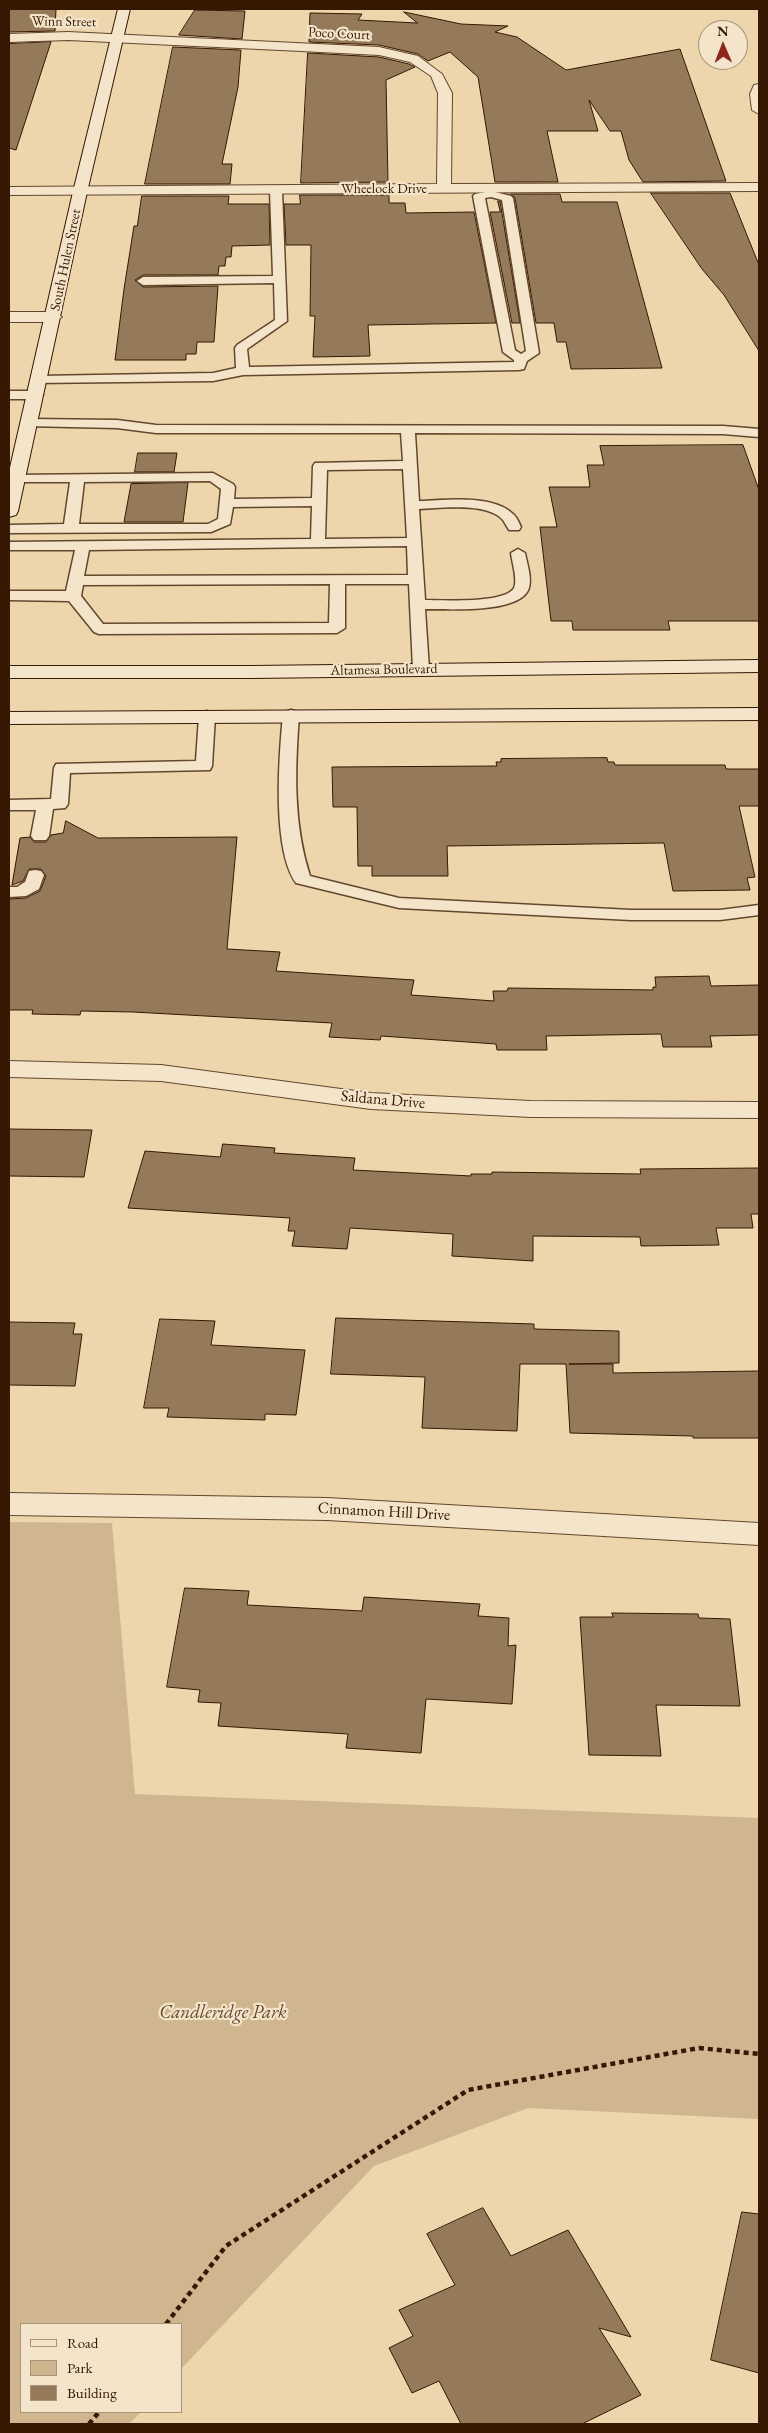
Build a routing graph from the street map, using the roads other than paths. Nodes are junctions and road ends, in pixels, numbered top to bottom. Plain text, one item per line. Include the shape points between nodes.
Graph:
1 (124, 9) edge
2 (9, 38) edge
3 (118, 38) junction
4 (759, 88) edge
5 (759, 110) edge
6 (759, 187) edge
7 (444, 189) junction
8 (276, 190) junction
9 (491, 191) junction
10 (9, 192) edge
11 (80, 192) junction
12 (280, 280) junction
13 (143, 281) dead end
14 (9, 317) edge
15 (54, 317) junction
16 (521, 359) junction
17 (193, 364) dead end
18 (59, 365) dead end
19 (243, 371) junction
20 (39, 380) junction
21 (9, 395) edge
22 (29, 423) junction
23 (408, 430) junction
24 (759, 433) edge
25 (410, 465) junction
26 (15, 471) edge
27 (78, 478) junction
28 (319, 502) junction
29 (227, 503) junction
30 (412, 505) junction
31 (9, 511) edge
32 (514, 527) dead end
33 (9, 528) edge
34 (71, 528) junction
35 (414, 542) junction
36 (318, 543) junction
37 (9, 546) edge
38 (83, 546) junction
39 (518, 553) dead end
40 (338, 579) junction
41 (416, 579) junction
42 (74, 589) junction
43 (9, 596) edge
44 (418, 604) junction
45 (421, 669) junction
46 (758, 670) edge
47 (9, 672) edge
48 (759, 714) edge
49 (291, 715) junction
50 (207, 716) junction
51 (9, 718) edge
52 (9, 805) edge
53 (45, 805) junction
54 (40, 836) dead end
55 (35, 875) dead end
56 (9, 892) edge
57 (759, 910) edge
58 (9, 1069) edge
59 (759, 1110) edge
60 (9, 1504) edge
61 (759, 1534) edge

1 - 3 street, South Hulen Street
2 - 3 street, Winn Street
3 - 7 street, Poco Court via 379,51 414,59 436,74 445,93
3 - 11 street, South Hulen Street
4 - 5 street
6 - 9 street, Wheelock Drive
7 - 8 street, Wheelock Drive
7 - 9 street, Wheelock Drive
8 - 11 street, Wheelock Drive
8 - 12 lane
9 - 16 lane via 479,196 491,265 509,352
9 - 16 lane via 507,198 533,353
10 - 11 street, Wheelock Drive
11 - 15 street, South Hulen Street
12 - 13 lane
12 - 19 lane via 282,321 241,348
14 - 15 street
15 - 20 street, South Hulen Street
16 - 19 lane via 519,366
17 - 19 lane via 223,364
18 - 20 lane
19 - 20 lane via 213,377
20 - 21 lane
20 - 22 street, South Hulen Street
22 - 23 lane via 117,424 156,430
22 - 26 street, South Hulen Street
23 - 24 lane via 713,430
23 - 25 lane
25 - 28 lane via 320,466
25 - 30 lane
26 - 27 lane
26 - 31 street, South Hulen Street
27 - 29 lane via 213,477 228,487
27 - 34 lane
28 - 29 lane
28 - 36 lane
29 - 34 lane via 225,521 211,528
30 - 32 lane via 490,506 506,513
30 - 35 lane
33 - 34 lane
35 - 36 lane
35 - 41 lane
36 - 38 lane
37 - 38 lane
38 - 42 lane
39 - 44 lane via 522,587 520,593 512,598 483,603
40 - 41 lane
40 - 42 lane
40 - 42 lane via 336,628 99,630
41 - 44 lane
42 - 43 lane
44 - 45 lane
45 - 46 street, Altamesa Boulevard
45 - 47 street, Altamesa Boulevard
48 - 49 street
49 - 50 street
49 - 57 lane via 287,791 296,861 302,879 399,903 632,916 720,915
50 - 51 street
50 - 53 lane via 204,766 62,768 59,804
52 - 53 lane
53 - 54 lane
55 - 56 lane via 33,885 20,892
58 - 59 street, Saldana Drive via 161,1072 371,1101 531,1109
60 - 61 street, Cinnamon Hill Drive via 327,1509

